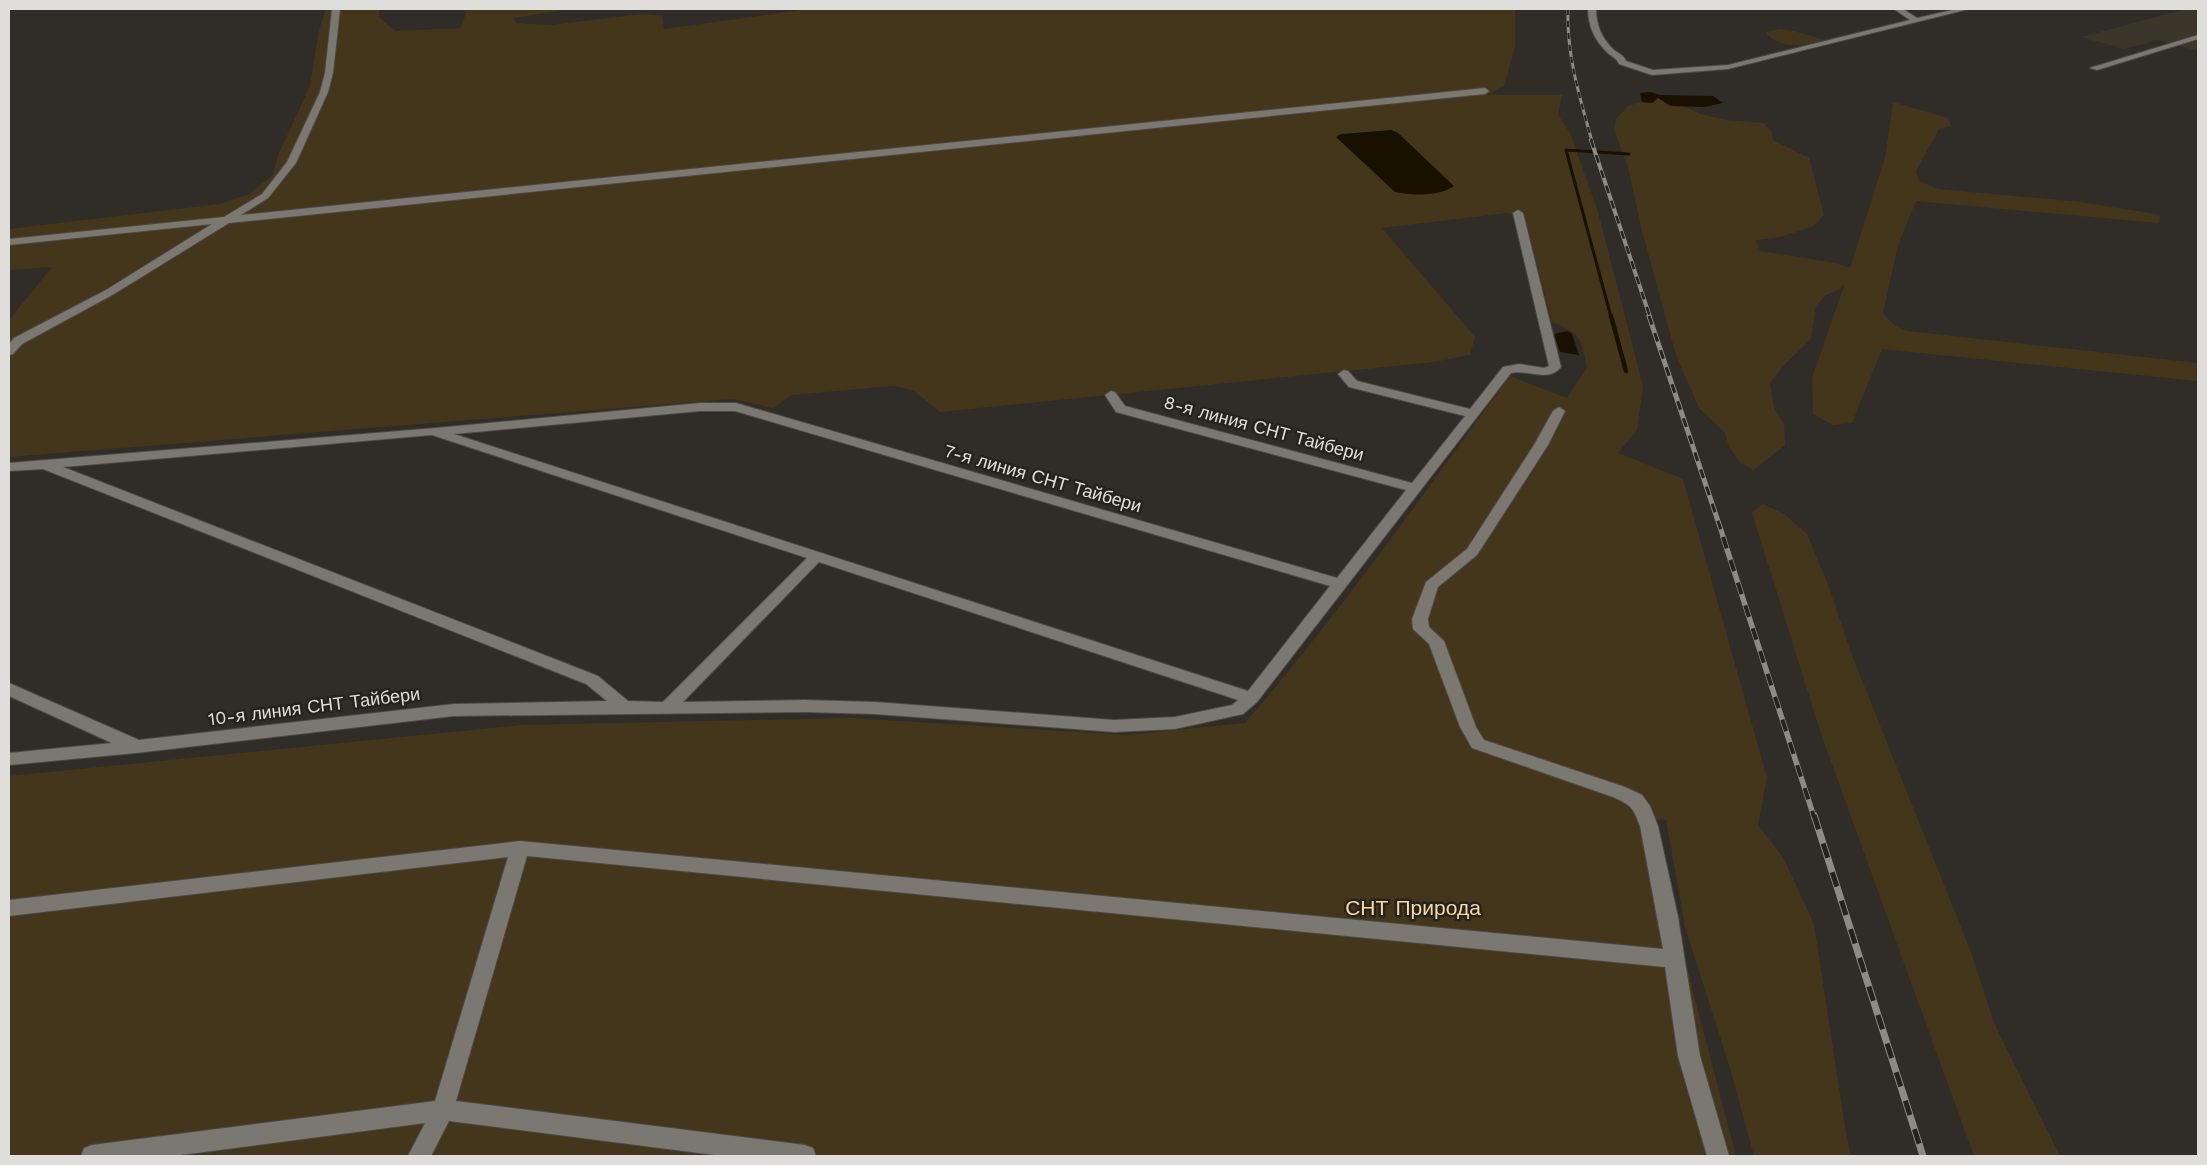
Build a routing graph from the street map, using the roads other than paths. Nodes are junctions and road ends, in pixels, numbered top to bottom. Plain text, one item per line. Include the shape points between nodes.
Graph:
1 (336, 9) edge
2 (1592, 9) edge
3 (1898, 9) edge
4 (1965, 9) edge
5 (1916, 21) junction
6 (2198, 37) edge
7 (2094, 68) dead end
8 (1485, 91) dead end
9 (1518, 213) dead end
10 (228, 219) junction
11 (9, 242) edge
12 (9, 351) edge
13 (1344, 374) dead end
14 (1111, 395) dead end
15 (1559, 411) dead end
16 (1473, 414) junction
17 (432, 431) junction
18 (45, 465) junction
19 (9, 467) edge
20 (1415, 488) junction
21 (818, 556) junction
22 (1340, 584) junction
23 (9, 689) edge
24 (1251, 698) junction
25 (624, 707) junction
26 (668, 707) junction
27 (136, 747) junction
28 (9, 759) edge
29 (520, 848) junction
30 (9, 908) edge
31 (1675, 960) junction
32 (442, 1110) junction
33 (92, 1156) edge
34 (419, 1156) edge
35 (805, 1156) edge
36 (1718, 1156) edge

1 - 10 street via 324,92 291,163 265,196
2 - 5 street via 1592,22 1598,36 1616,56 1622,62 1652,73 1728,66
3 - 5 street
4 - 5 street
6 - 7 street
8 - 10 street
9 - 16 street, 10-я линия СНТ Тайбери via 1555,367 1546,372 1523,368 1507,370
10 - 11 street
10 - 12 street via 110,292 18,341
13 - 16 street via 1354,384
14 - 20 street, 8-я линия СНТ Тайбери via 1120,409
15 - 31 street via 1472,552 1430,585 1420,619 1421,628 1436,642 1468,728 1478,744 1619,792 1641,806 1655,850
16 - 20 street, 10-я линия СНТ Тайбери
17 - 18 street, 7-я линия СНТ Тайбери
17 - 21 street
17 - 22 street, 7-я линия СНТ Тайбери via 700,407 736,407
18 - 19 street, 7-я линия СНТ Тайбери
18 - 25 street via 592,680
20 - 22 street, 10-я линия СНТ Тайбери
21 - 24 street
21 - 26 street
22 - 24 street, 10-я линия СНТ Тайбери
23 - 27 street
24 - 26 street, 10-я линия СНТ Тайбери via 1238,710 1184,721 1114,726 875,708
25 - 26 street, 10-я линия СНТ Тайбери
25 - 27 street, 10-я линия СНТ Тайбери via 454,710
27 - 28 street, 10-я линия СНТ Тайбери
29 - 30 street
29 - 31 street
29 - 32 street
31 - 36 street via 1689,1056
32 - 33 street
32 - 34 street
32 - 35 street

